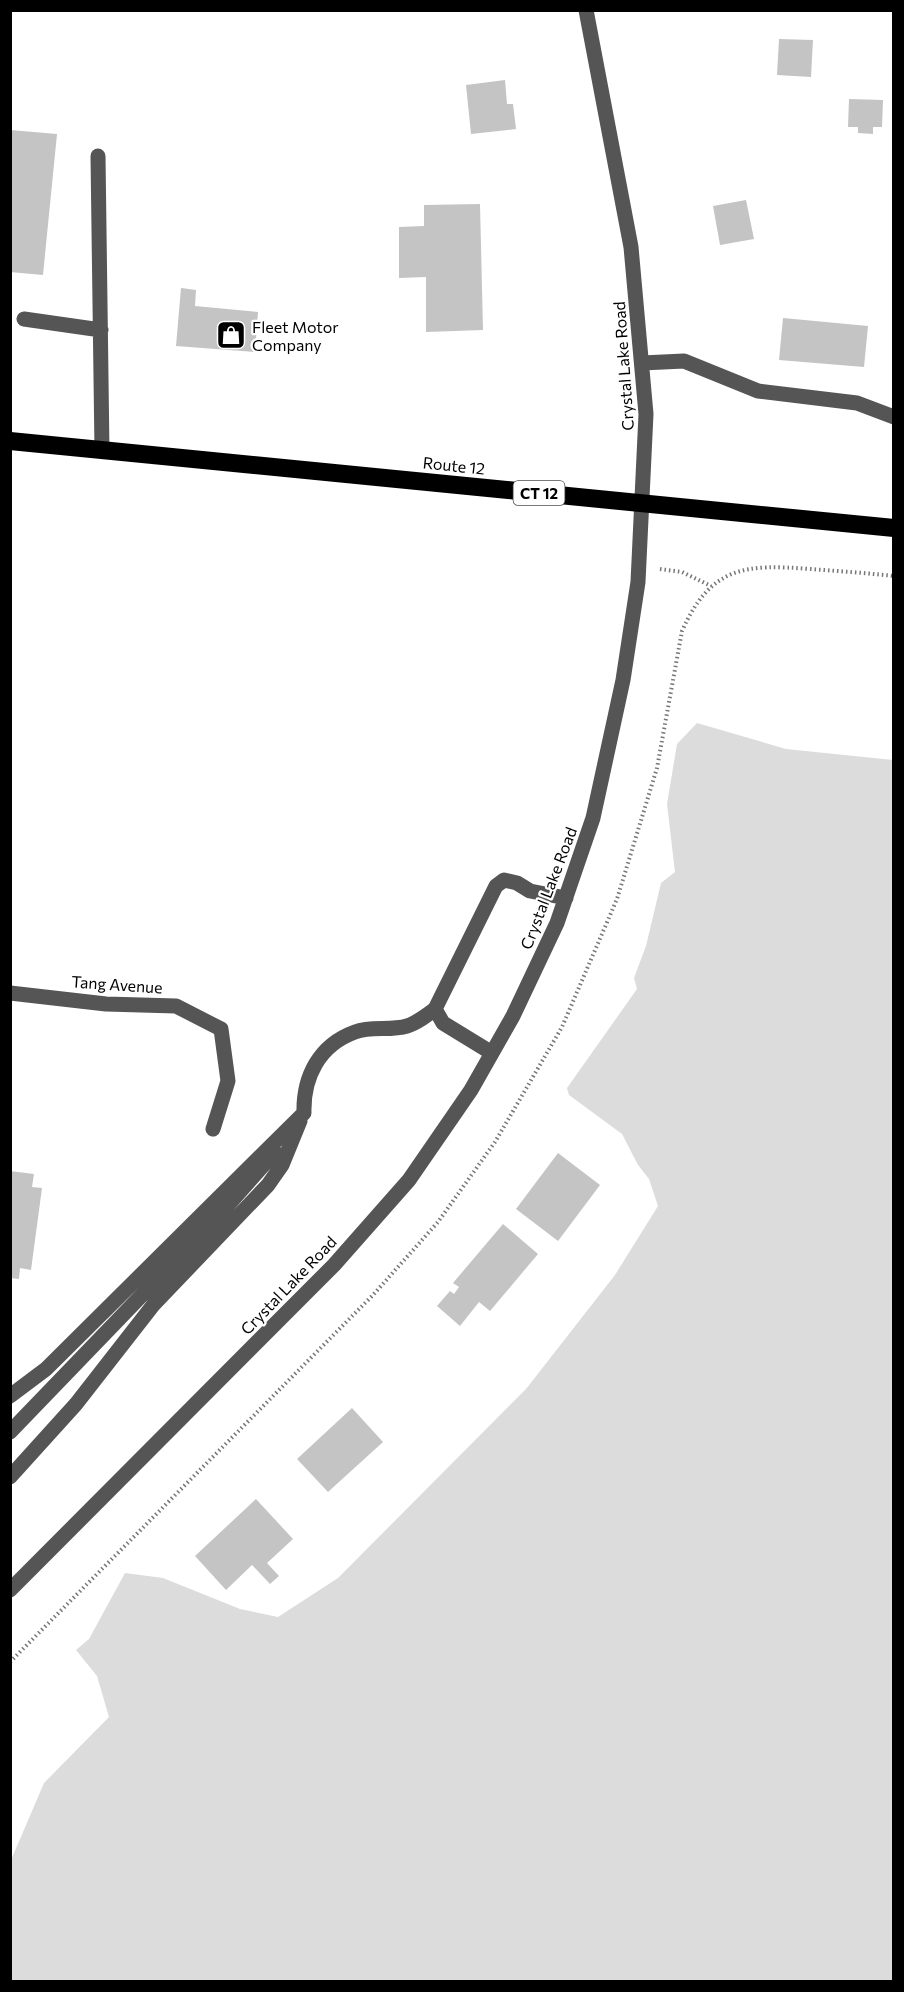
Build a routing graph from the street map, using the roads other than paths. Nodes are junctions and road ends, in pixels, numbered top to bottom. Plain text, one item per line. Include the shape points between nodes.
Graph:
1 (586, 10) edge
2 (98, 156) dead end
3 (24, 319) dead end
4 (101, 330) junction
5 (642, 363) junction
6 (894, 417) edge
7 (10, 441) edge
8 (102, 451) junction
9 (642, 503) junction
10 (894, 528) edge
11 (566, 898) junction
12 (10, 993) edge
13 (435, 1009) junction
14 (492, 1053) junction
15 (304, 1113) junction
16 (213, 1129) dead end
17 (10, 1396) edge
18 (10, 1432) edge
19 (10, 1477) edge
20 (10, 1590) edge

1 - 5 street, Crystal Lake Road via 631,247
2 - 4 street
3 - 4 street
4 - 8 street
5 - 6 street via 684,361 758,391 857,403
5 - 9 street, Crystal Lake Road via 646,414
7 - 8 highway, Route 12 / CT 12
8 - 9 highway, Route 12 / CT 12
9 - 10 highway, Route 12 / CT 12
9 - 11 street, Crystal Lake Road via 639,567 623,680 593,818
11 - 13 street via 530,891 504,880 496,886
11 - 14 street, Crystal Lake Road via 513,1016
12 - 16 street, Tang Avenue via 106,1004 176,1006 221,1029 228,1081
13 - 14 street via 443,1023
13 - 15 street via 405,1027 356,1031 338,1041 308,1076
14 - 20 street, Crystal Lake Road via 409,1180 334,1265
15 - 17 street via 46,1369
15 - 18 street via 255,1176
15 - 19 street via 282,1165 268,1185 153,1304 76,1404

